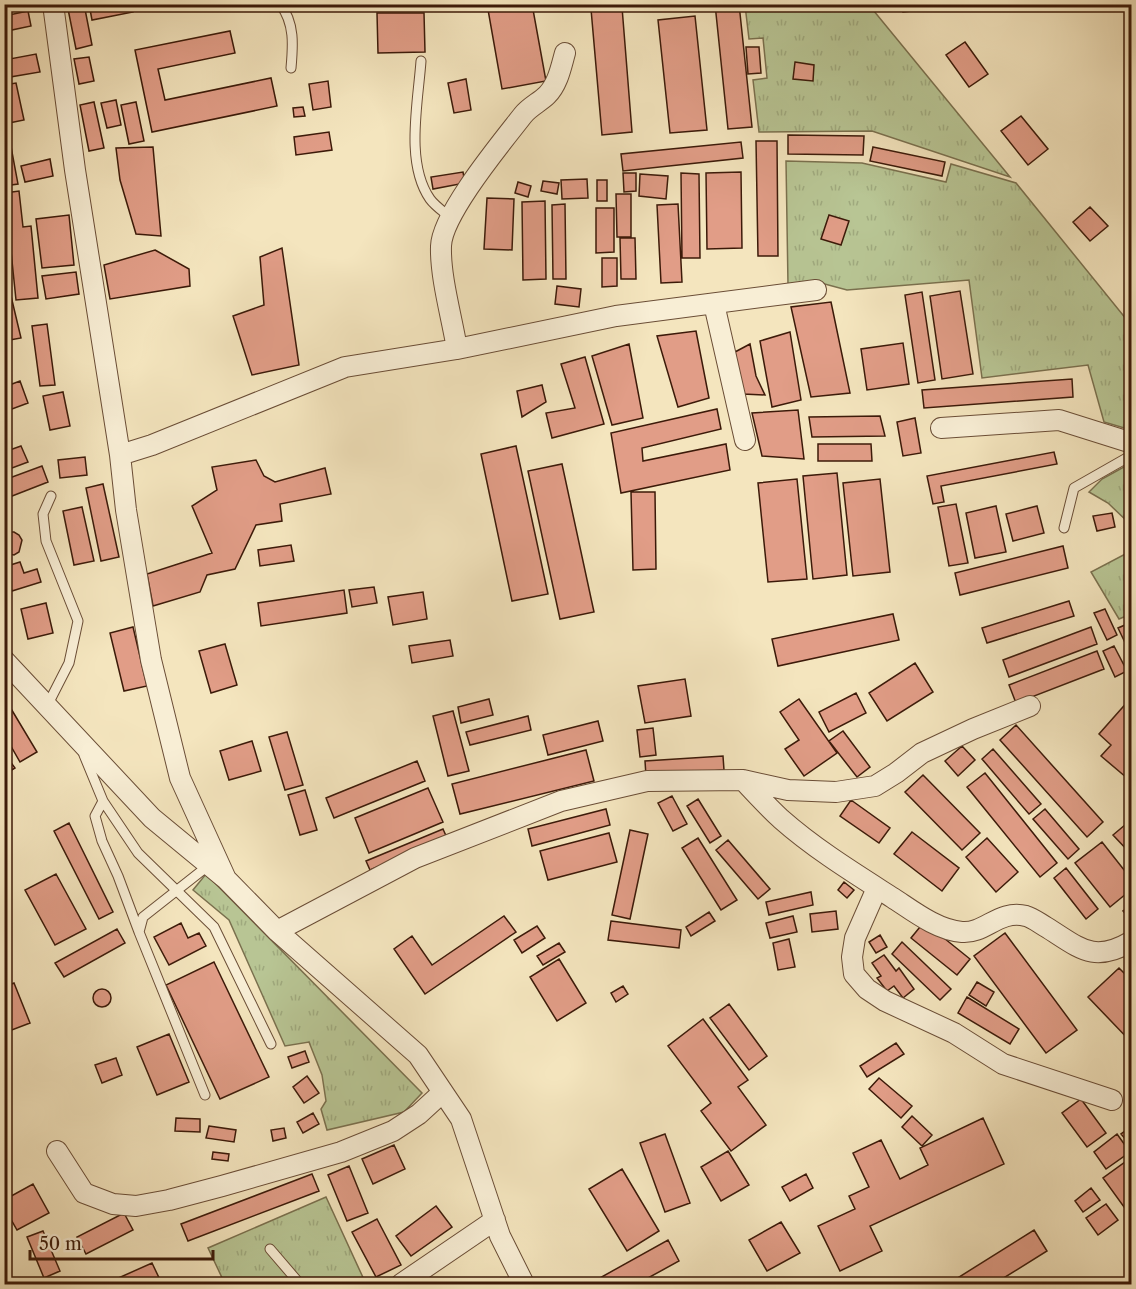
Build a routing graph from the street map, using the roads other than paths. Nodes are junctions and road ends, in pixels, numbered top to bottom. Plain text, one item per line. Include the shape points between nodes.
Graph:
1 (53, 4) edge
2 (280, 4) edge
3 (565, 53) dead end
4 (421, 61) dead end
5 (291, 68) dead end
6 (451, 218) junction
7 (816, 290) dead end
8 (714, 304) junction
9 (458, 349) junction
10 (941, 428) dead end
11 (745, 440) dead end
12 (1131, 443) edge
13 (120, 455) junction
14 (1131, 455) edge
15 (51, 496) dead end
16 (1064, 528) dead end
17 (4, 660) edge
18 (47, 706) junction
19 (1030, 706) dead end
20 (78, 739) junction
21 (742, 780) junction
22 (103, 801) junction
23 (209, 865) junction
24 (226, 879) junction
25 (877, 888) junction
26 (178, 891) junction
27 (278, 931) junction
28 (140, 932) junction
29 (1131, 941) edge
30 (271, 1044) dead end
31 (443, 1092) junction
32 (205, 1095) dead end
33 (1112, 1100) dead end
34 (57, 1152) dead end
35 (495, 1220) junction
36 (270, 1249) dead end
37 (300, 1284) edge
38 (400, 1284) edge
39 (524, 1284) edge

1 - 13 street
2 - 5 lane via 294,41
3 - 6 street via 558,78 548,94 525,112 466,190
4 - 6 lane via 415,141 417,173 431,200
6 - 9 street via 441,243 442,263
7 - 8 street
8 - 9 street via 616,316
8 - 11 street
9 - 13 street via 345,367
10 - 12 street via 1059,420
13 - 24 street via 151,660 180,778
14 - 16 lane via 1074,488
15 - 18 lane via 43,514 46,541 78,621 69,663
17 - 18 street
18 - 20 street
19 - 21 street via 922,753 875,786 836,792 788,790
20 - 22 lane
20 - 23 street via 152,818
21 - 25 street via 817,848
21 - 27 street via 647,781 561,801 415,858
22 - 26 lane via 138,853
22 - 28 lane via 95,816 102,841
23 - 24 street
23 - 26 lane
24 - 27 street
25 - 29 street via 948,930 975,930 1014,913 1029,917 1080,948 1100,954
25 - 33 street via 855,938 852,957 855,974 867,989 954,1033 1003,1064
26 - 28 lane via 143,917
26 - 30 lane via 214,927
27 - 31 street via 418,1055
28 - 32 lane
31 - 34 street via 393,1131 341,1152 136,1206 113,1204 84,1193
31 - 35 street via 461,1119
35 - 38 street
35 - 39 street
36 - 37 lane

